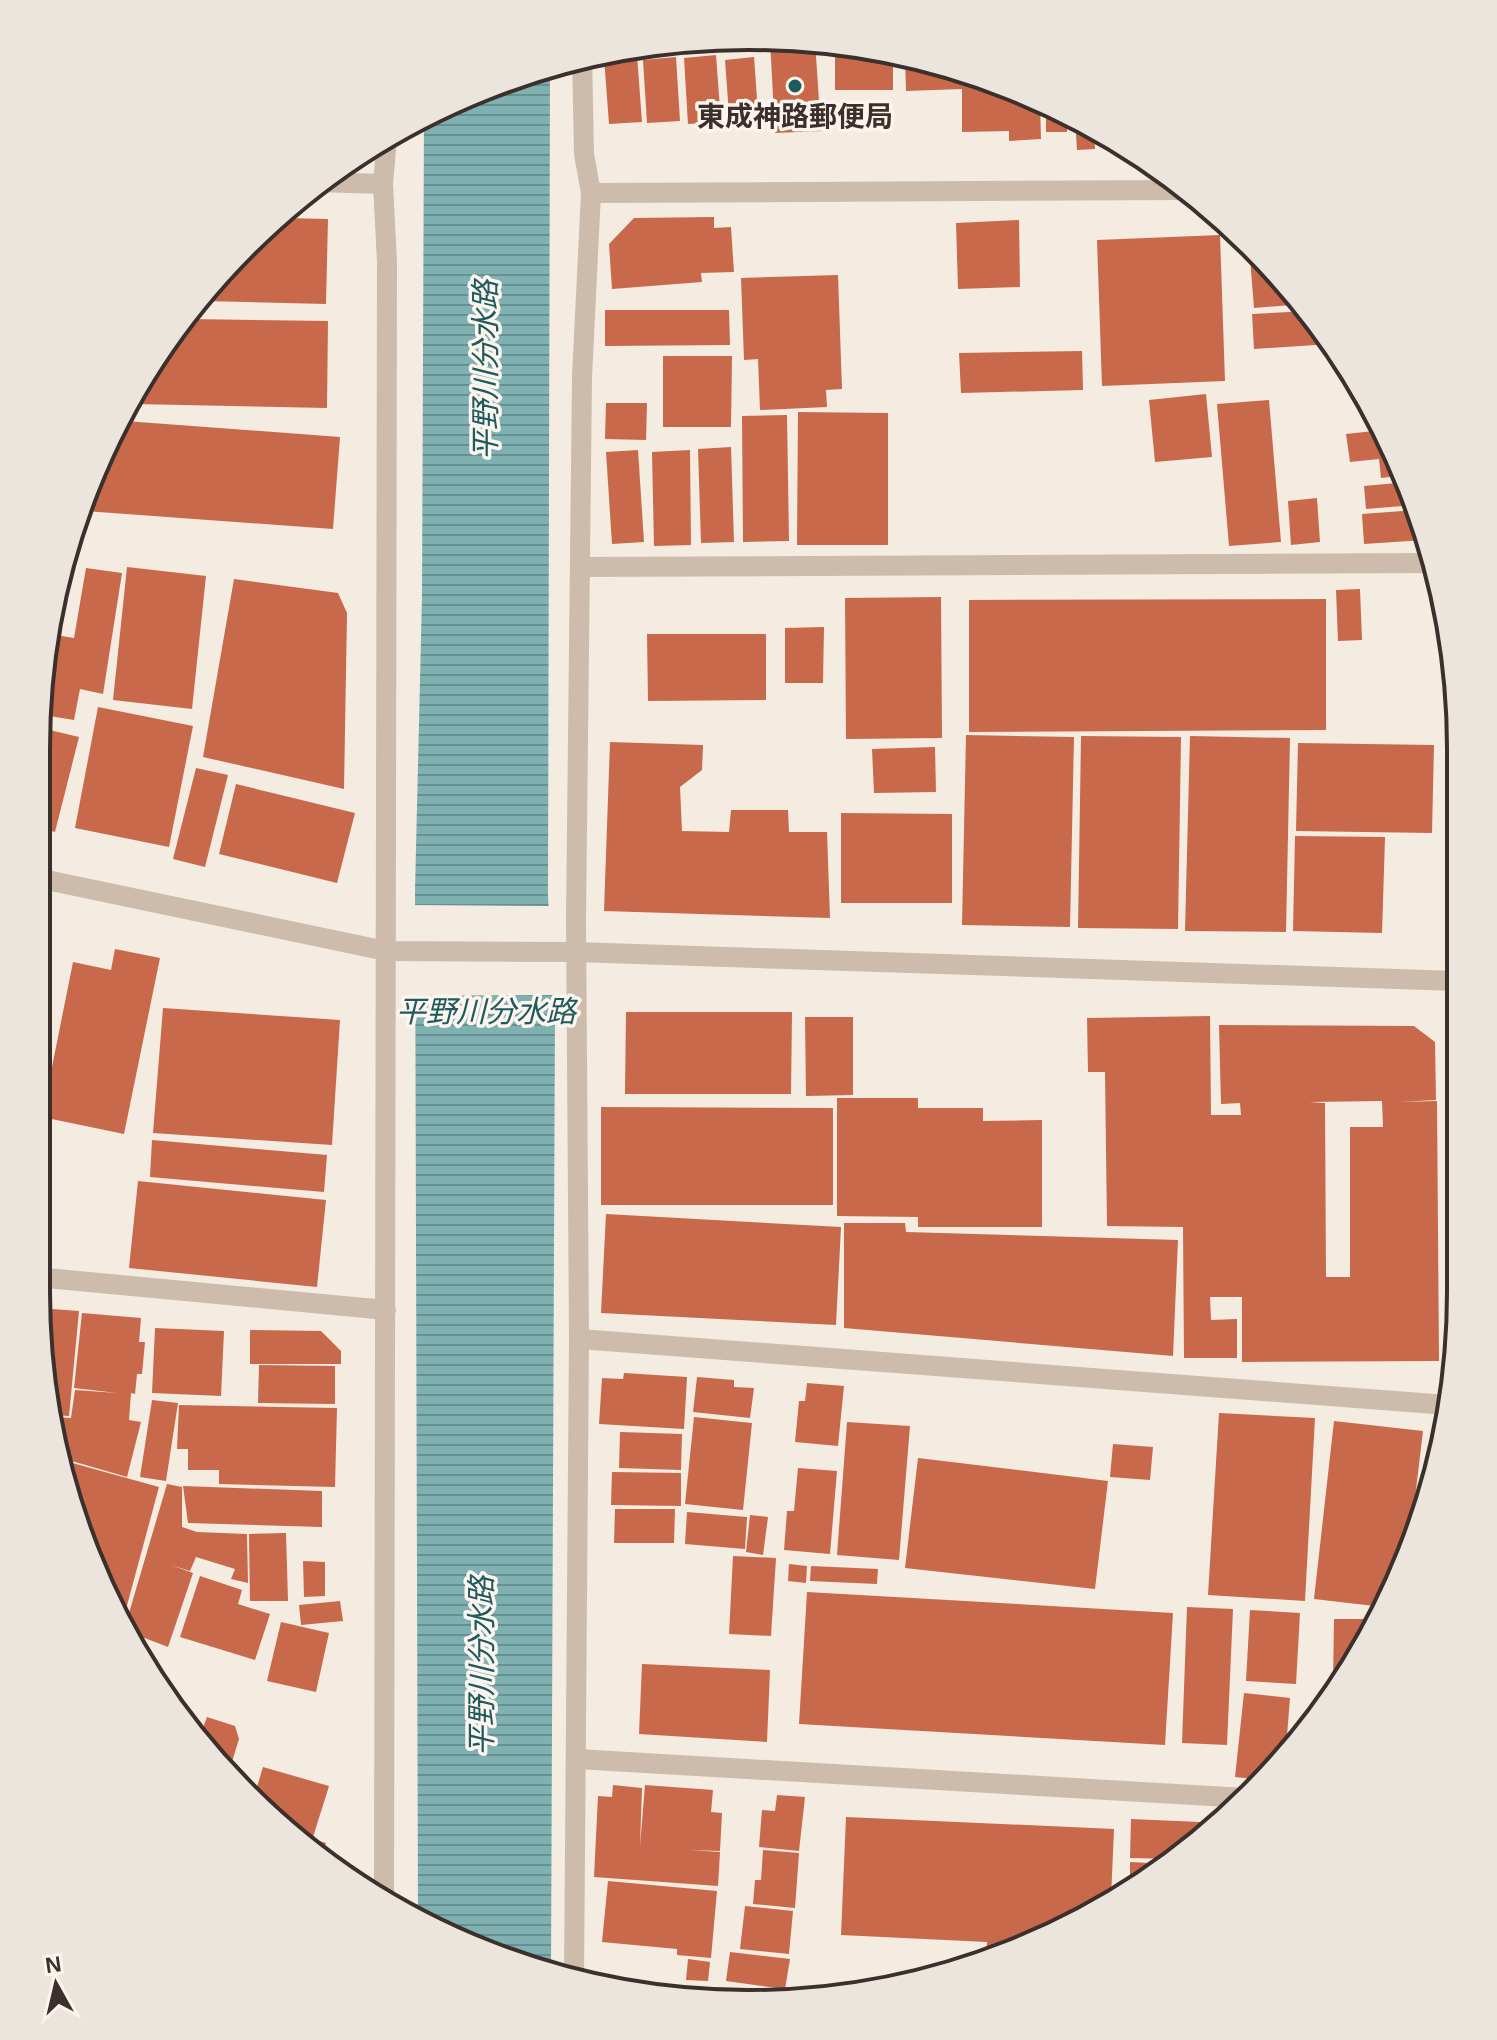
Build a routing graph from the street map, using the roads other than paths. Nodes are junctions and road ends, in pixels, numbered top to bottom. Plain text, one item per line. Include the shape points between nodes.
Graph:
1 (582, 70) edge
2 (386, 152) edge
3 (339, 183) edge
4 (383, 184) junction
5 (1168, 190) edge
6 (591, 193) junction
7 (1422, 563) edge
8 (580, 567) junction
9 (50, 881) edge
10 (386, 951) junction
11 (567, 952) junction
12 (1447, 981) edge
13 (50, 1278) edge
14 (386, 1310) junction
15 (579, 1339) junction
16 (1438, 1404) edge
17 (577, 1759) junction
18 (1230, 1797) edge
19 (384, 1887) edge
20 (574, 1968) edge

1 - 6 street via 584,154
2 - 4 street
3 - 4 street
4 - 10 street
5 - 6 street
6 - 8 street
7 - 8 street
8 - 11 street
9 - 10 street
10 - 11 street
10 - 14 street
11 - 12 street
11 - 15 street
13 - 14 street
14 - 19 street
15 - 16 street
15 - 17 street
17 - 18 street
17 - 20 street

